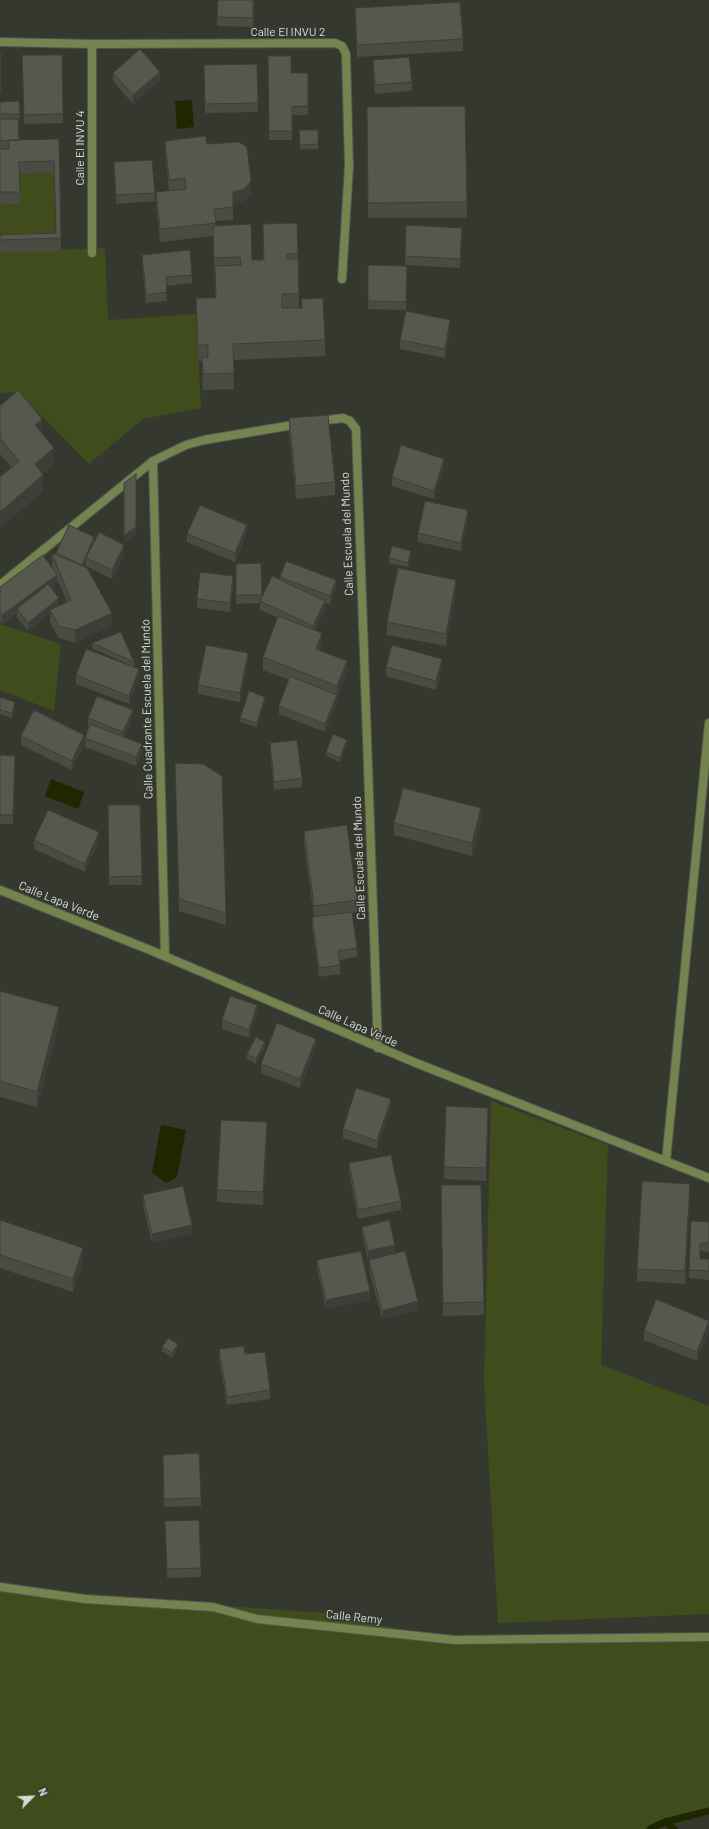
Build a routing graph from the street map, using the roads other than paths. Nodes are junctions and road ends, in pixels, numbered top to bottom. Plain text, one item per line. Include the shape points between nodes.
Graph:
1 (0, 42) edge
2 (92, 44) junction
3 (92, 253) dead end
4 (342, 279) dead end
5 (153, 461) junction
6 (0, 585) edge
7 (709, 723) edge
8 (0, 890) edge
9 (165, 956) junction
10 (378, 1048) junction
11 (666, 1161) junction
12 (709, 1178) edge
13 (0, 1587) edge
14 (709, 1637) edge

1 - 2 street, Calle El INVU 2
2 - 3 street, Calle El INVU 4
2 - 4 street, Calle El INVU 2 via 342,46 346,54 349,166
5 - 6 street, Calle Escuela del Mundo
5 - 9 street, Calle Cuadrante Escuela del Mundo
5 - 10 street, Calle Escuela del Mundo via 186,445 204,440 308,423 343,418 350,421 356,429
7 - 11 street
8 - 9 street, Calle Lapa Verde
9 - 10 street, Calle Lapa Verde
10 - 11 street, Calle Lapa Verde
11 - 12 street, Calle Lapa Verde
13 - 14 street, Calle Remy via 85,1599 213,1607 257,1619 455,1640

